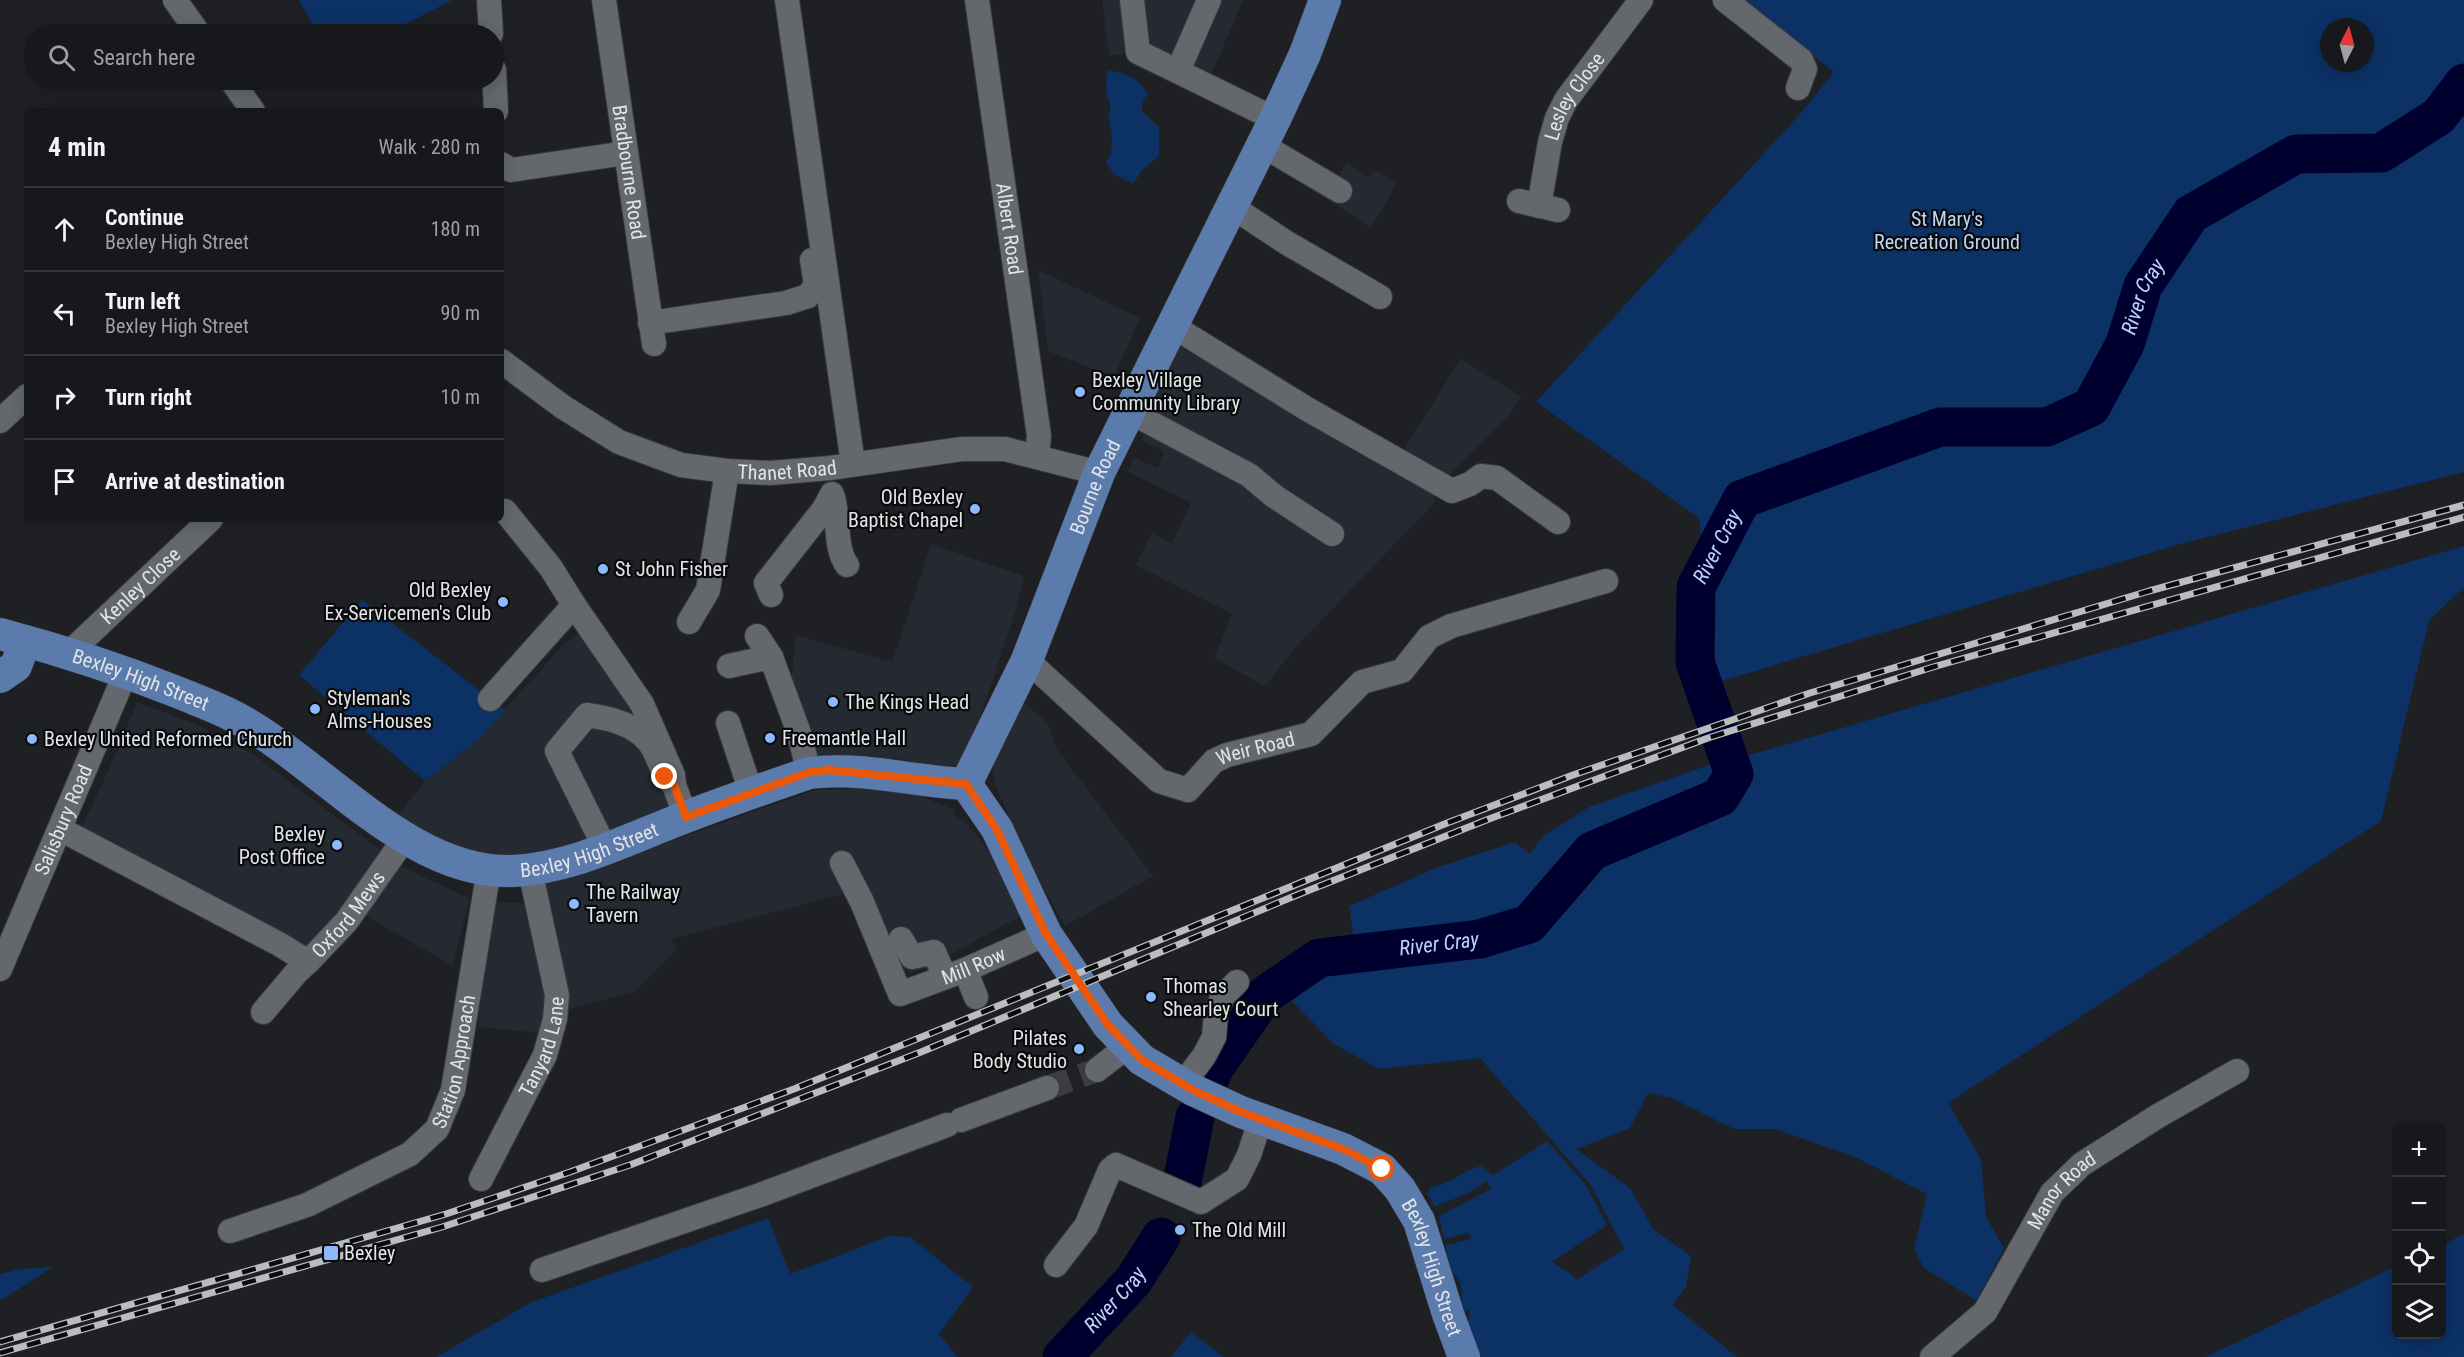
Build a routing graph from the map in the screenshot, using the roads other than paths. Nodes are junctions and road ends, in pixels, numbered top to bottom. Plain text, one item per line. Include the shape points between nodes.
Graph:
1 (175, 0) edge
2 (489, 0) edge
3 (604, 0) edge
4 (772, 0) edge
5 (787, 0) edge
6 (977, 0) edge
7 (1132, 0) edge
8 (1209, 0) edge
9 (1325, 0) edge
10 (1641, 0) edge
11 (1725, 0) edge
12 (193, 24) edge
13 (490, 24) edge
14 (1178, 71) junction
15 (1798, 88) dead end
16 (238, 90) edge
17 (495, 90) edge
18 (251, 108) edge
19 (496, 108) edge
20 (1268, 132) junction
21 (626, 153) junction
22 (504, 166) edge
23 (1340, 191) dead end
24 (1231, 206) junction
25 (1539, 206) dead end
26 (1380, 297) dead end
27 (1171, 324) junction
28 (504, 363) edge
29 (24, 399) edge
30 (1130, 412) junction
31 (0, 421) edge
32 (1037, 457) junction
33 (842, 466) junction
34 (727, 471) junction
35 (1099, 473) junction
36 (832, 494) junction
37 (505, 511) dead end
38 (208, 522) edge
39 (1558, 522) dead end
40 (1332, 534) dead end
41 (848, 565) dead end
42 (1606, 581) dead end
43 (771, 595) dead end
44 (574, 605) junction
45 (689, 622) dead end
46 (758, 636) dead end
47 (13, 637) edge
48 (69, 653) junction
49 (771, 657) junction
50 (1027, 660) junction
51 (729, 666) dead end
52 (126, 672) junction
53 (0, 677) edge
54 (490, 699) dead end
55 (728, 723) dead end
56 (810, 772) junction
57 (966, 784) junction
58 (674, 785) junction
59 (751, 792) junction
60 (686, 817) junction
61 (60, 829) junction
62 (405, 838) junction
63 (606, 850) junction
64 (842, 863) dead end
65 (489, 869) junction
66 (530, 870) junction
67 (1046, 934) junction
68 (901, 939) dead end
69 (308, 962) junction
70 (0, 969) edge
71 (955, 974) junction
72 (1237, 982) dead end
73 (976, 997) dead end
74 (263, 1012) dead end
75 (1128, 1046) junction
76 (1097, 1070) tunnel mouth
77 (2237, 1071) dead end
78 (1047, 1088) tunnel mouth
79 (1198, 1092) junction
80 (1261, 1118) junction
81 (481, 1179) dead end
82 (230, 1231) dead end
83 (1056, 1265) dead end
84 (542, 1270) dead end
85 (1464, 1357) edge
86 (1932, 1357) edge

1 - 12 street
2 - 13 street
3 - 21 street, Bradbourne Road
4 - 21 street, Bradbourne Road via 816,285 807,296 652,334
5 - 33 street
6 - 32 street, Albert Road via 1039,436
7 - 14 street via 1138,52
8 - 14 street
9 - 20 main road, Bourne Road via 1305,54
10 - 25 street, Lesley Close via 1566,100 1557,118
11 - 15 street via 1801,60 1805,69
14 - 20 street
16 - 18 street
17 - 19 street
20 - 23 street
20 - 24 main road, Bourne Road
21 - 22 street via 511,170
24 - 26 street
24 - 27 main road, Bourne Road
27 - 30 main road, Bourne Road
27 - 39 street via 1452,491 1481,476 1497,478
28 - 34 street, Thanet Road via 619,442 681,465
29 - 31 street
30 - 35 main road, Bourne Road
30 - 40 street via 1249,476
32 - 33 street, Thanet Road via 1005,449 962,448
32 - 35 street, Thanet Road
33 - 34 street, Thanet Road via 771,473
33 - 36 street
34 - 45 street via 708,590
35 - 50 main road, Bourne Road
36 - 41 street via 841,557
36 - 43 street via 766,583
37 - 44 street via 552,568
38 - 48 street, Kenley Close
42 - 50 street, Weir Road via 1451,626 1429,637 1402,671 1362,682 1311,734 1227,755 1214,761 1188,790 1159,781
44 - 54 street
44 - 58 street via 642,704
46 - 49 street
47 - 48 main road, Bexley High Street
47 - 53 main road via 15,666
48 - 52 main road, Bexley High Street
49 - 51 street
49 - 56 street
50 - 57 main road, Bourne Road
52 - 61 street, Salisbury Road
52 - 62 main road, Bexley High Street via 233,716 264,733
55 - 59 street
56 - 57 main road, Bexley High Street via 849,771
56 - 59 main road, Bexley High Street
57 - 67 main road, Bexley High Street via 997,830
58 - 60 street
58 - 63 street via 665,777 652,746 633,729 611,718 587,715 557,751
59 - 60 main road, Bexley High Street
60 - 63 main road, Bexley High Street
61 - 69 street, Oxford Mews
61 - 70 street, Salisbury Road
62 - 65 main road, Bexley High Street via 445,858
62 - 69 street, Oxford Mews via 346,922
63 - 66 main road, Bexley High Street
64 - 71 street, Mill Row via 900,994
65 - 66 main road, Bexley High Street
65 - 82 street, Station Approach via 453,1090 437,1129 410,1154 307,1205
66 - 81 street, Tanyard Lane via 557,994 555,1019 545,1055
67 - 71 street, Mill Row
67 - 75 main road, Bexley High Street via 1092,1002
68 - 71 street via 912,957 934,952
69 - 74 street
71 - 73 street
72 - 79 street via 1222,997 1214,1037 1204,1056
75 - 76 street
75 - 79 main road, Bexley High Street via 1142,1060
77 - 86 street, Manor Road via 2082,1164 2052,1193 1984,1312
78 - 84 street via 760,1195
79 - 80 main road, Bexley High Street
80 - 83 street via 1237,1179 1201,1202 1116,1165 1110,1170 1086,1226
80 - 85 main road, Bexley High Street via 1343,1149 1382,1169 1400,1189 1419,1221

